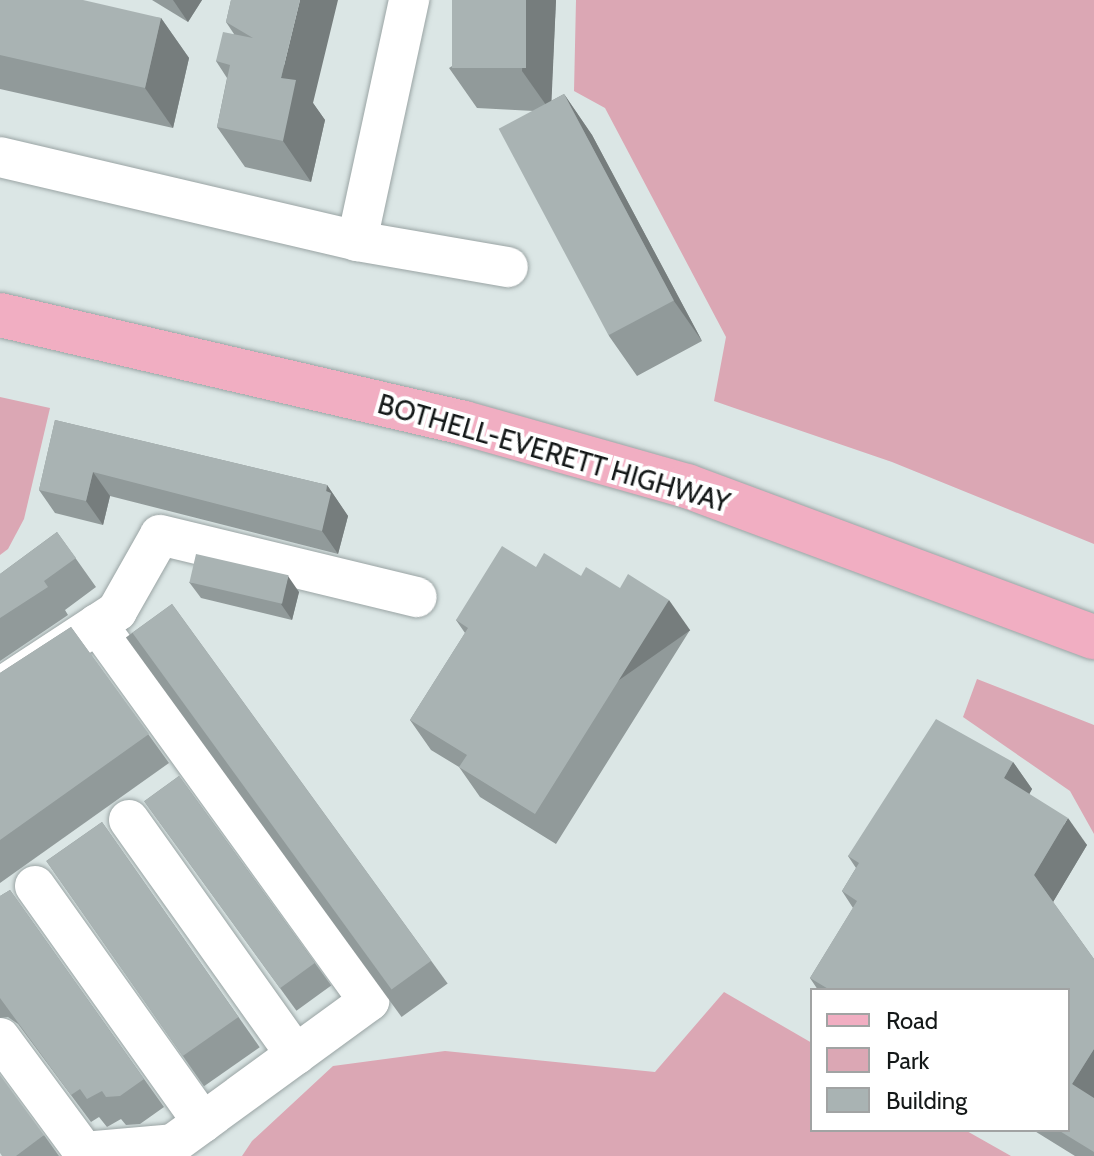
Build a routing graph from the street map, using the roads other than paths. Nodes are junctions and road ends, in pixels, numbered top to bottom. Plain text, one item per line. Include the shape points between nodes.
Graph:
1 (409, 0) edge
2 (0, 157) edge
3 (357, 241) junction
4 (508, 267) dead end
5 (0, 315) edge
6 (417, 597) dead end
7 (97, 624) junction
8 (1094, 637) edge
9 (0, 688) edge
10 (165, 794) junction
11 (35, 886) junction
12 (0, 911) edge
13 (0, 1038) edge
14 (296, 1055) junction
15 (203, 1122) junction

1 - 3 street
2 - 3 street
3 - 4 street
5 - 8 main road, BOTHELL-EVERETT HIGHWAY via 464,423 687,486
6 - 7 street via 160,535 117,611
7 - 9 street
7 - 10 street
10 - 11 street
10 - 14 street
10 - 14 street via 369,1001
11 - 12 street
11 - 15 street
13 - 15 street via 84,1152 173,1144
14 - 15 street

